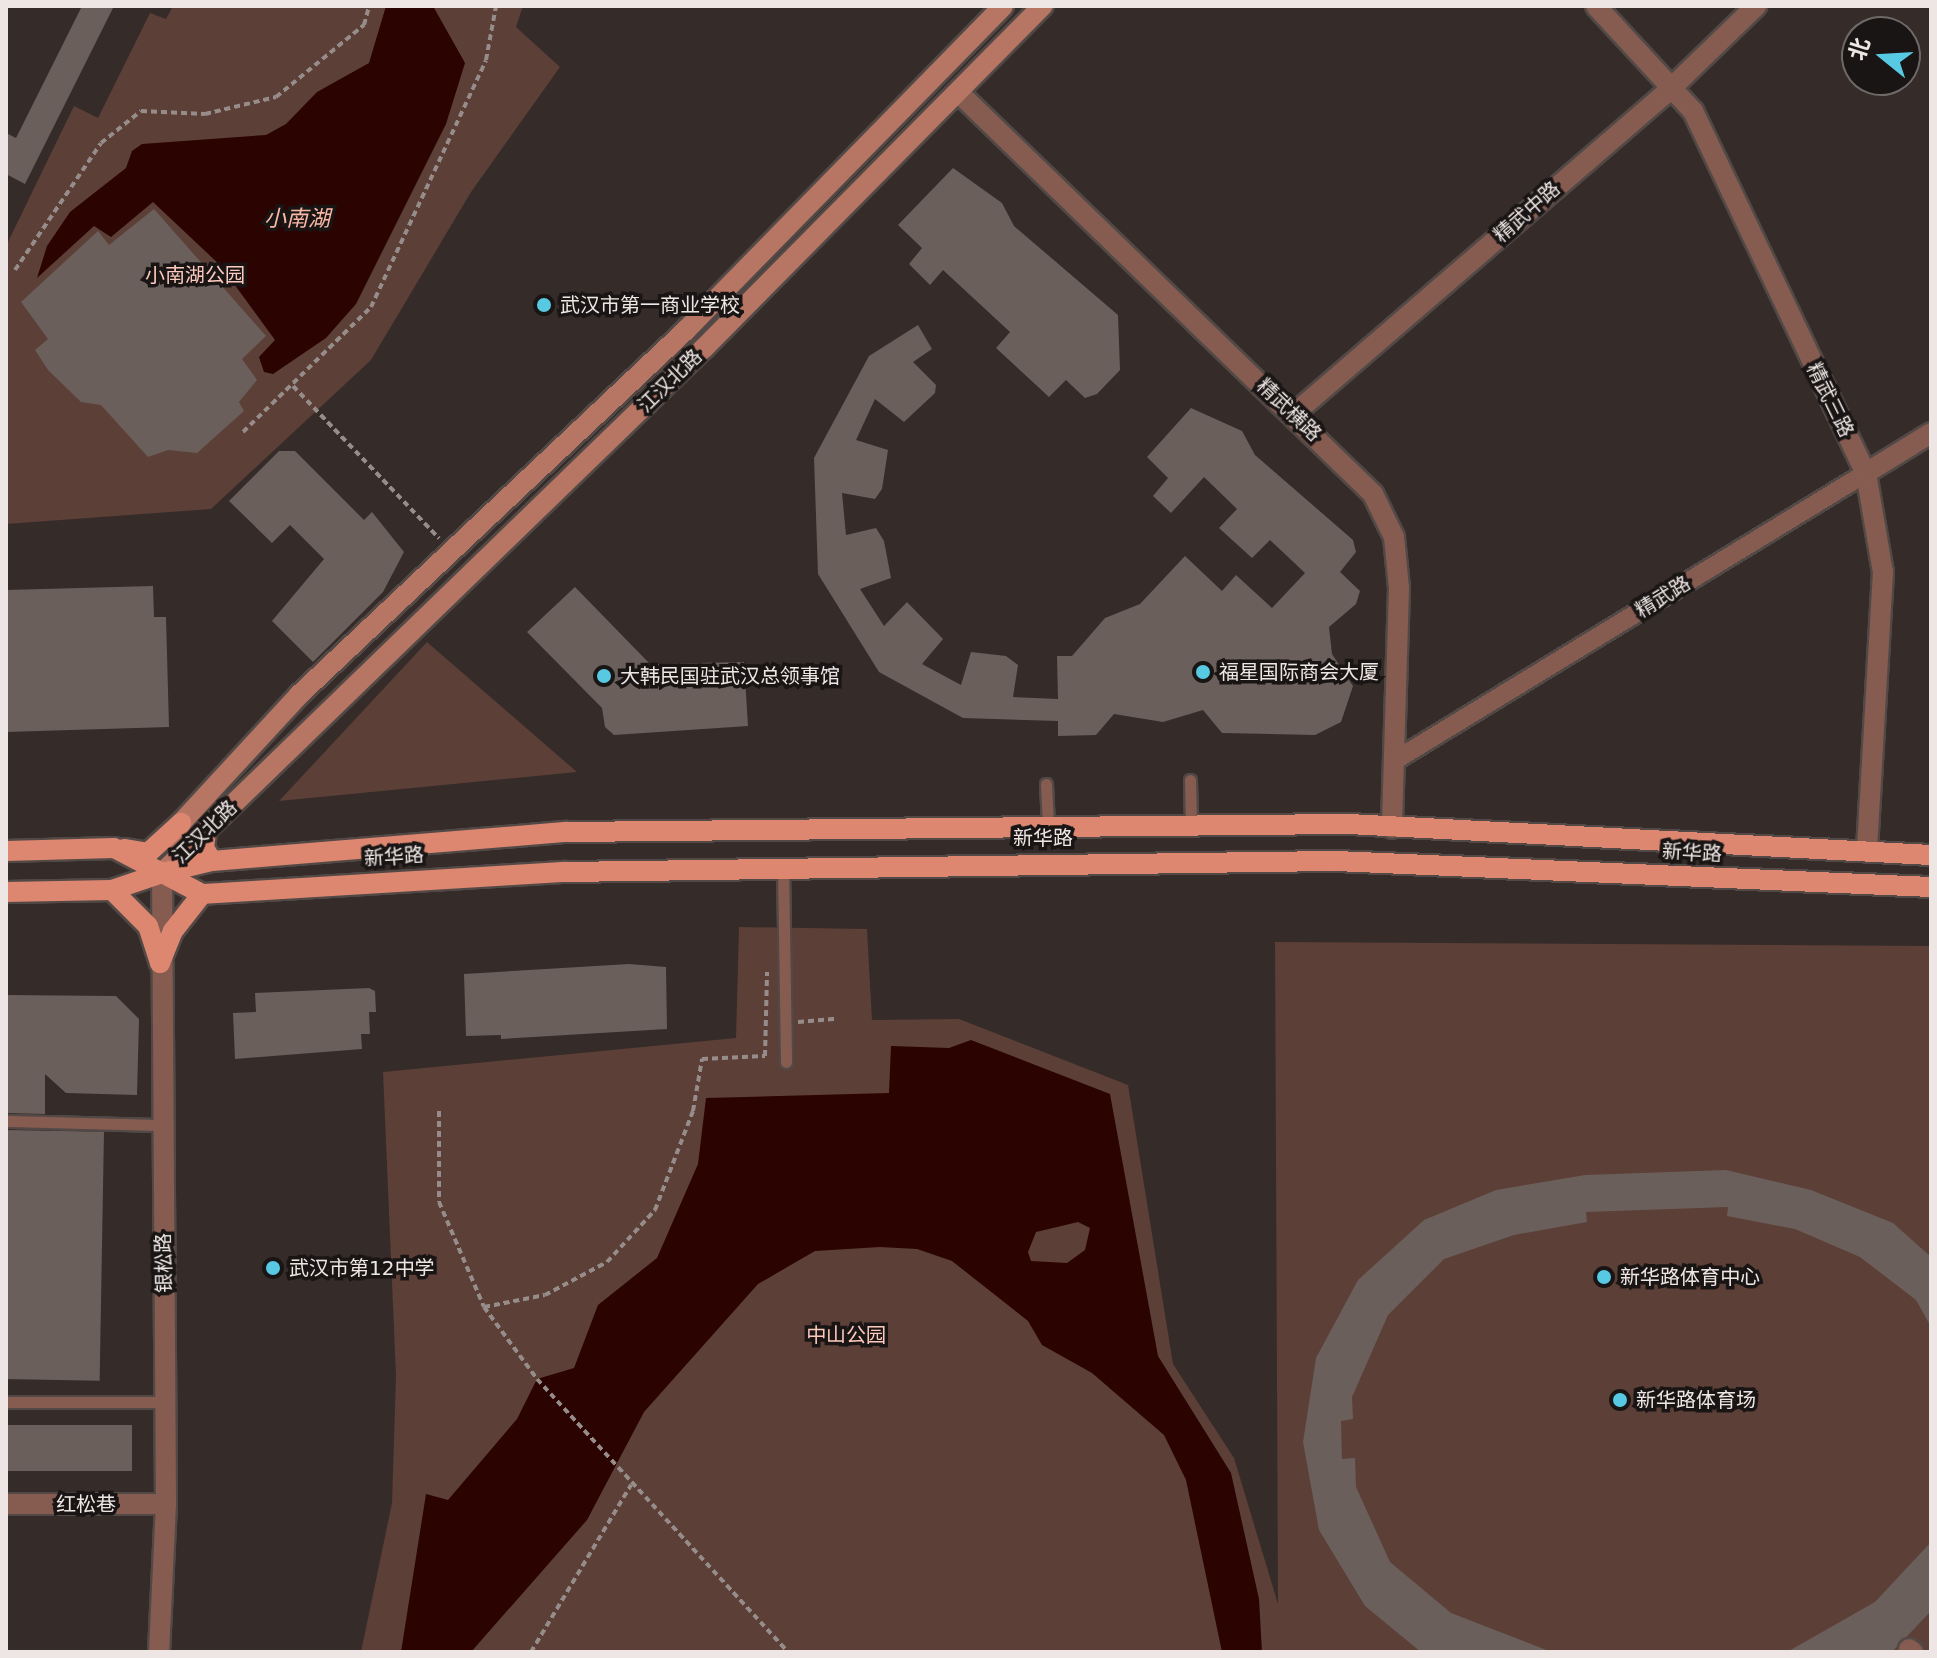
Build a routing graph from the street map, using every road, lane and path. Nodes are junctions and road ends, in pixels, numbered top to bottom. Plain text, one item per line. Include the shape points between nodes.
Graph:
1 (369, 6) edge
2 (496, 6) edge
3 (1003, 6) edge
4 (1043, 6) edge
5 (1596, 6) edge
6 (1756, 6) edge
7 (1673, 85) junction
8 (958, 92) junction
9 (15, 270) dead end
10 (292, 385) junction
11 (1294, 414) junction
12 (243, 432) dead end
13 (1931, 433) edge
14 (1866, 473) junction
15 (452, 551) junction
16 (1394, 761) junction
17 (1190, 780) dead end
18 (1046, 784) dead end
19 (181, 823) junction
20 (1048, 825) junction
21 (1191, 825) junction
22 (1392, 828) junction
23 (206, 833) junction
24 (114, 848) junction
25 (6, 851) edge
26 (1867, 852) junction
27 (1931, 855) edge
28 (212, 861) junction
29 (783, 867) junction
30 (162, 873) junction
31 (1931, 887) edge
32 (112, 890) junction
33 (6, 892) edge
34 (202, 894) junction
35 (160, 963) junction
36 (767, 964) dead end
37 (786, 1062) dead end
38 (439, 1111) dead end
39 (6, 1121) edge
40 (162, 1125) junction
41 (484, 1307) junction
42 (6, 1402) edge
43 (165, 1402) junction
44 (631, 1485) junction
45 (6, 1504) edge
46 (166, 1504) junction
47 (159, 1652) edge
48 (531, 1652) edge
49 (788, 1652) edge

1 - 9 path via 364,25 276,97 205,114 141,111 101,143
2 - 10 path via 486,60 371,307
3 - 15 main road, 江汉北路 via 686,330
4 - 8 main road, 江汉北路
5 - 7 street, 精武三路
6 - 7 street, 精武中路
7 - 11 street, 精武中路
7 - 14 street, 精武三路 via 1693,111
8 - 11 street, 精武横路
8 - 23 main road, 江汉北路
10 - 12 path
10 - 15 path
11 - 16 street, 精武横路 via 1373,494 1394,537 1399,588
13 - 14 street, 精武路
14 - 16 street, 精武路
14 - 26 street, 精武三路 via 1883,572
15 - 19 main road, 江汉北路 via 299,695
16 - 22 street, 精武横路
17 - 21 lane
18 - 20 lane
19 - 24 main road via 148,853
19 - 30 main road, 江汉北路
20 - 21 main road, 新华路
20 - 28 main road, 新华路 via 567,832
21 - 22 main road, 新华路
22 - 26 main road, 新华路
23 - 28 main road via 204,848
23 - 30 main road, 江汉北路
24 - 25 main road
24 - 30 main road
26 - 27 main road, 新华路
28 - 30 main road, 新华路
29 - 31 main road, 新华路 via 1336,861
29 - 34 main road, 新华路 via 461,877
29 - 37 lane
30 - 32 main road, 新华路
30 - 34 main road
30 - 35 street, 银松路
32 - 33 main road, 新华路
32 - 35 main road via 148,926
34 - 35 main road via 173,931
35 - 40 street, 银松路
36 - 41 path via 765,1056 702,1059 693,1111 655,1210 607,1262 545,1295
38 - 41 path via 439,1202
39 - 40 lane
40 - 43 street, 银松路
41 - 44 path via 537,1379
42 - 43 lane
43 - 46 street, 银松路
44 - 48 path
44 - 49 path
45 - 46 street, 红松巷
46 - 47 street, 银松路

